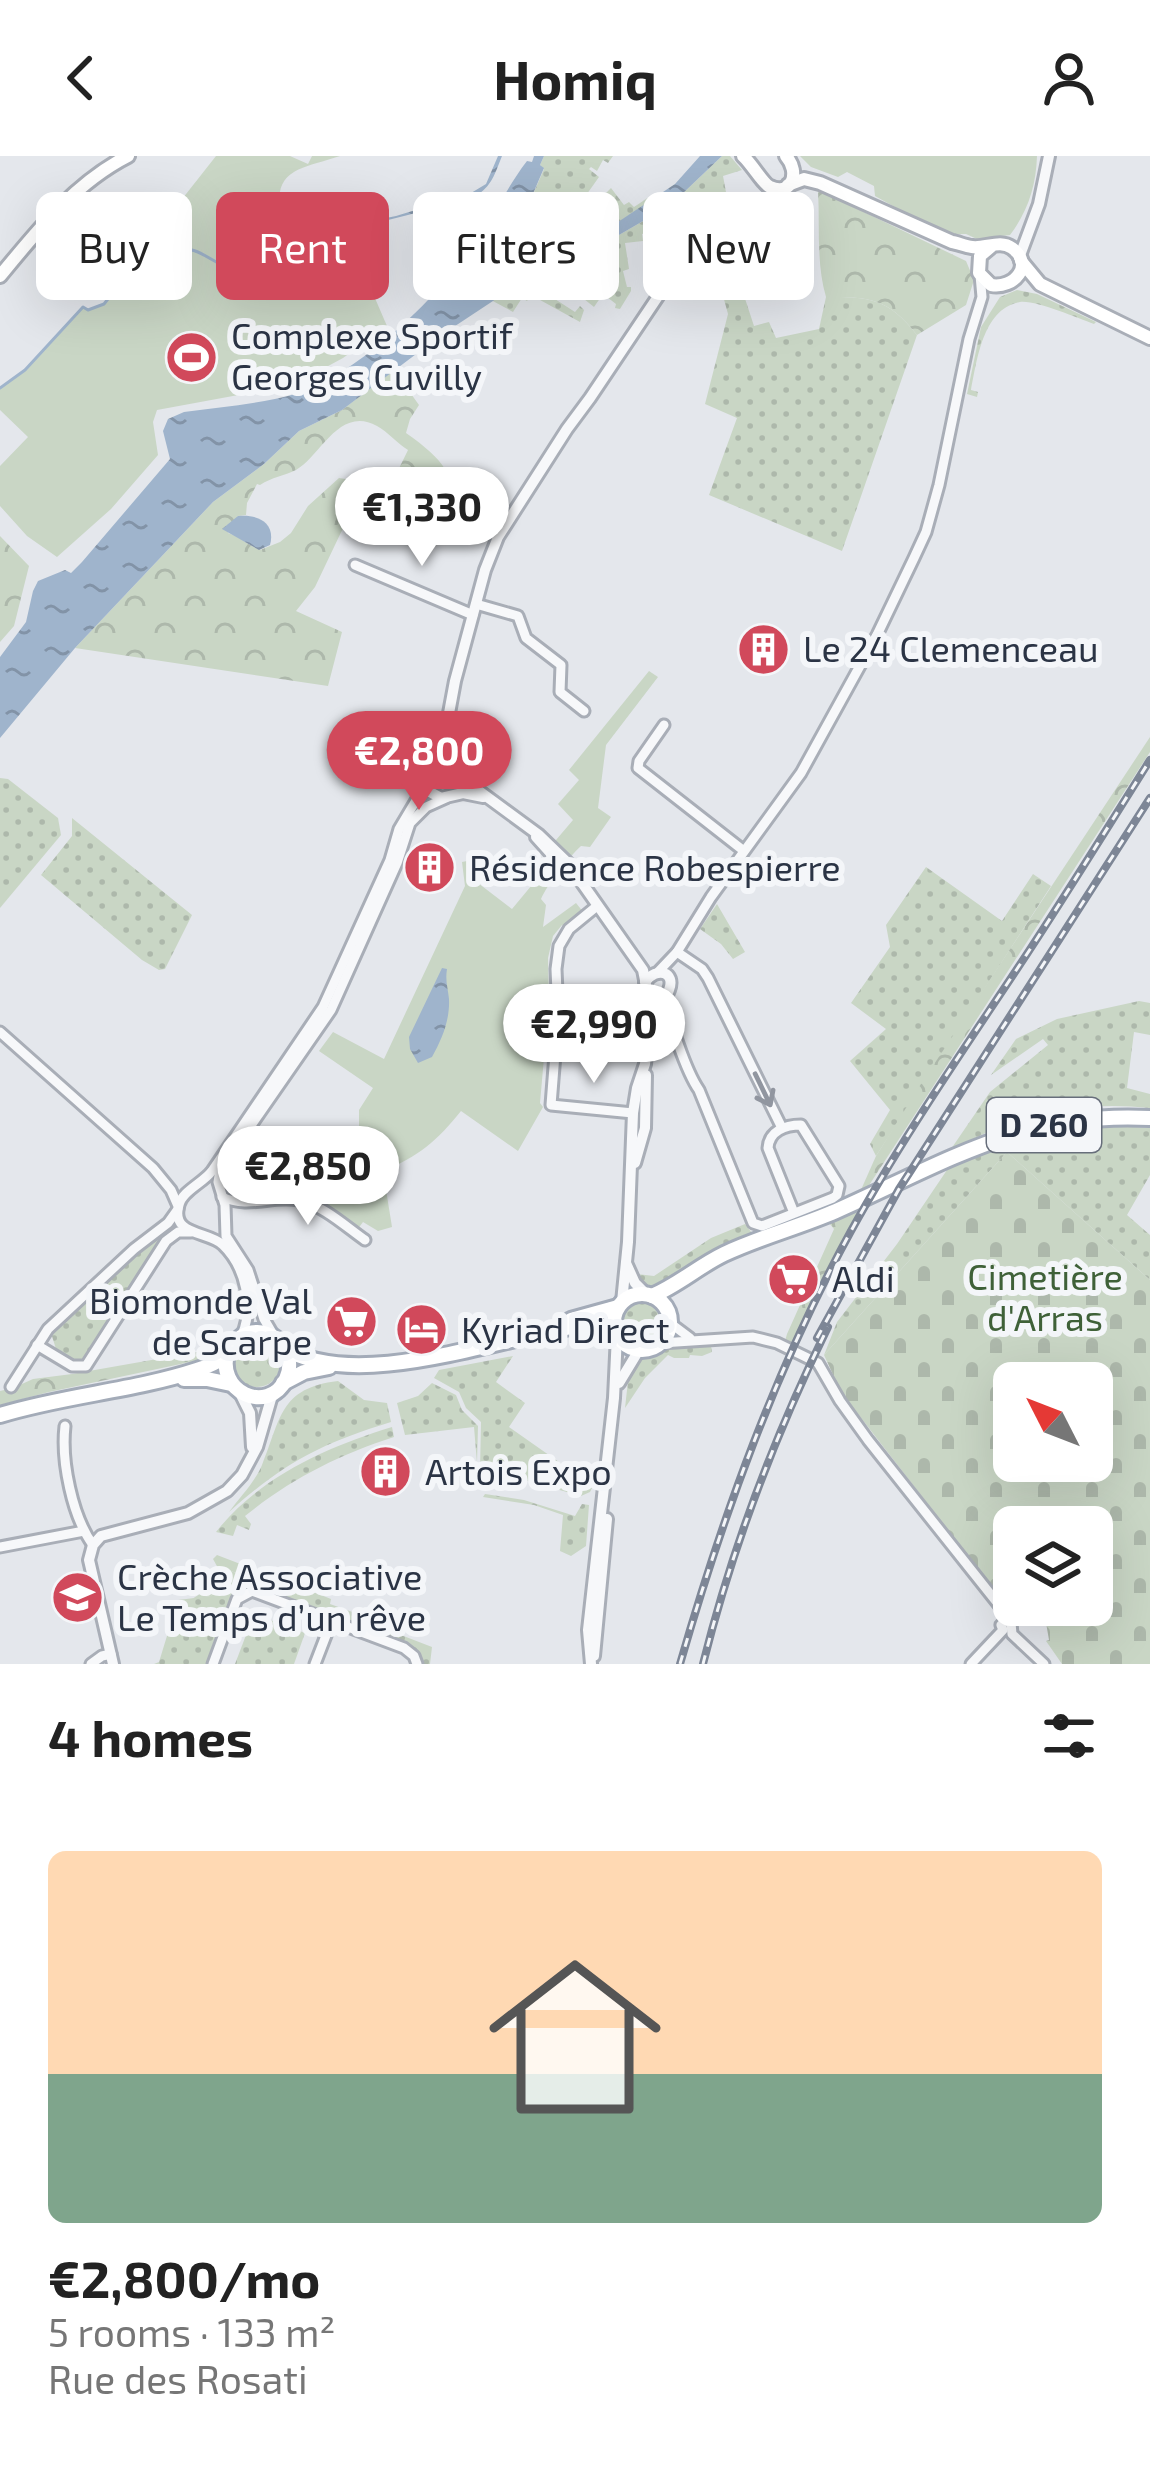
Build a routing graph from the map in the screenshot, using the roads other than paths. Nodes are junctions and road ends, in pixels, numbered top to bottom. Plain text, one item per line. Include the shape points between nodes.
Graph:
1 (742, 156) edge
2 (1048, 156) edge
3 (119, 157) edge
4 (788, 158) edge
5 (764, 159) dead end
6 (761, 178) junction
7 (786, 187) junction
8 (763, 192) edge
9 (782, 192) edge
10 (851, 194) junction
11 (1030, 226) junction
12 (952, 242) junction
13 (995, 244) junction
14 (1020, 259) junction
15 (980, 274) junction
16 (0, 276) edge
17 (1040, 284) junction
18 (1009, 285) junction
19 (655, 300) edge
20 (978, 313) junction
21 (1150, 338) edge
22 (355, 565) dead end
23 (474, 610) junction
24 (452, 695) junction
25 (584, 711) dead end
26 (664, 724) dead end
27 (455, 772) junction
28 (429, 777) junction
29 (448, 797) junction
30 (487, 798) junction
31 (744, 851) junction
32 (597, 906) junction
33 (676, 952) junction
34 (652, 970) junction
35 (645, 987) junction
36 (667, 990) junction
37 (649, 1028) junction
38 (0, 1032) edge
39 (645, 1064) junction
40 (633, 1113) junction
41 (1150, 1118) edge
42 (782, 1128) junction
43 (153, 1168) junction
44 (632, 1171) junction
45 (196, 1187) junction
46 (222, 1196) junction
47 (254, 1204) junction
48 (178, 1208) junction
49 (794, 1213) junction
50 (225, 1219) junction
51 (191, 1232) junction
52 (204, 1235) junction
53 (364, 1240) dead end
54 (626, 1263) junction
55 (703, 1266) junction
56 (649, 1295) junction
57 (620, 1305) junction
58 (669, 1318) junction
59 (616, 1333) junction
60 (241, 1336) junction
61 (526, 1336) junction
62 (701, 1340) junction
63 (661, 1342) junction
64 (38, 1345) junction
65 (281, 1345) junction
66 (228, 1350) junction
67 (639, 1350) junction
68 (336, 1365) junction
69 (166, 1379) junction
70 (11, 1387) dead end
71 (234, 1387) junction
72 (278, 1388) junction
73 (614, 1398) junction
74 (0, 1414) edge
75 (65, 1426) dead end
76 (249, 1462) junction
77 (84, 1531) junction
78 (93, 1545) junction
79 (0, 1547) edge
80 (332, 1620) junction
81 (1006, 1627) junction
82 (112, 1659) edge
83 (91, 1664) edge
84 (213, 1664) edge
85 (315, 1664) edge
86 (417, 1664) edge
87 (591, 1664) edge
88 (971, 1664) edge
89 (1044, 1664) edge

1 - 6 main road
2 - 11 street
3 - 16 main road
4 - 7 main road via 795,172
4 - 10 main road
5 - 6 main road
6 - 7 main road via 771,188
6 - 8 street
7 - 9 street
7 - 10 main road via 806,179
10 - 12 main road
11 - 13 street
11 - 14 street
12 - 13 main road
12 - 15 main road
13 - 14 main road
13 - 15 main road via 980,256
14 - 17 main road
14 - 18 main road
15 - 18 main road via 991,285
15 - 20 street
17 - 18 main road
17 - 21 main road
18 - 20 street
19 - 23 street via 506,523
20 - 31 street via 922,541 805,767
22 - 23 street
23 - 24 street
23 - 25 street via 518,616 526,638 561,665 560,692
24 - 27 street via 444,744
24 - 28 street
26 - 31 street via 638,768
27 - 28 street via 444,766
27 - 29 street via 458,785
27 - 30 street
28 - 29 street via 434,796
28 - 45 street via 323,1007
29 - 30 street
29 - 46 street via 408,826 331,1010 221,1167
30 - 32 street via 557,851
31 - 33 street
32 - 34 street
32 - 40 street via 559,946 551,1106
33 - 34 street
33 - 36 street
33 -> 42 street via 708,978
34 - 35 street
34 - 36 street
35 - 36 street via 656,998
35 - 37 street
36 - 37 street
36 - 49 street via 690,1077 751,1221 762,1226
37 - 39 street
38 - 43 street
39 - 40 street
39 - 44 street via 645,1128
40 - 44 street
41 - 55 main road, D 260 via 1098,1117 1006,1135
42 - 49 street via 768,1148
42 - 49 street via 805,1127 839,1188
43 - 45 street
43 - 48 street
44 - 54 street
45 - 46 street
45 - 48 street
46 - 47 street
46 - 50 street
47 - 50 street
47 - 53 street via 306,1202
48 - 51 street
48 - 64 street
50 - 52 street
50 - 65 street
51 - 52 street
51 - 64 street via 168,1239 89,1364 76,1367
52 - 60 street via 226,1248 243,1282 249,1310
54 - 56 street
54 - 57 street
55 - 56 main road, D 260
55 - 58 main road, D 260
56 - 57 main road
56 - 58 main road
57 - 59 main road
57 - 61 main road
58 - 62 street via 686,1337
58 - 63 main road
59 - 61 main road via 592,1324
59 - 67 main road
59 - 73 street
60 - 65 main road via 259,1332
60 - 66 main road
61 - 68 main road
62 - 63 street
62 - 81 street via 761,1339 818,1363 847,1412 999,1605
63 - 67 main road
64 - 70 street
65 - 68 main road
65 - 72 main road via 289,1365
66 - 69 main road via 209,1366
66 - 71 main road
67 - 73 street
68 - 72 main road
69 - 71 main road
69 - 74 main road
71 - 72 main road via 254,1397
71 - 76 street via 252,1419
72 - 76 street
73 - 87 street
75 - 77 street via 65,1470
76 - 78 street via 203,1507 108,1533
77 - 78 street
77 - 79 street
78 - 82 street via 89,1560
80 - 84 street via 248,1592
80 - 85 street
80 - 86 street via 407,1650
81 - 88 street
81 - 89 street
82 - 83 street

